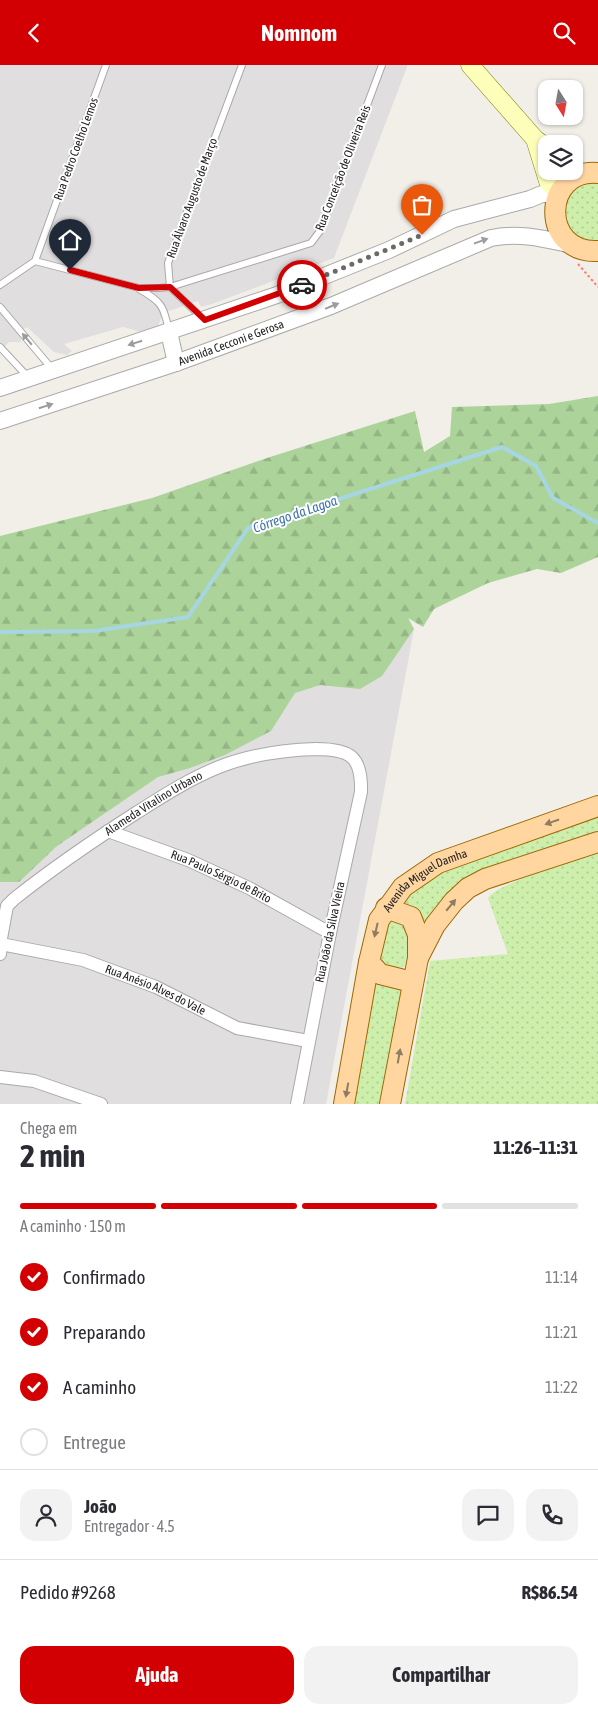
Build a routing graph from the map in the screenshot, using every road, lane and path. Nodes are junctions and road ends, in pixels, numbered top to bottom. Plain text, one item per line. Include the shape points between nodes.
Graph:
1 (106, 65) edge
2 (242, 65) edge
3 (382, 65) edge
4 (470, 65) edge
5 (538, 140) edge
6 (583, 167) edge
7 (596, 172) edge
8 (547, 180) edge
9 (549, 190) junction
10 (584, 249) edge
11 (35, 261) junction
12 (598, 266) edge
13 (0, 285) edge
14 (170, 287) junction
15 (139, 288) junction
16 (0, 307) edge
17 (205, 320) junction
18 (169, 332) junction
19 (0, 347) edge
20 (176, 363) junction
21 (54, 371) junction
22 (30, 378) junction
23 (0, 388) edge
24 (0, 421) edge
25 (357, 761) joint
26 (598, 806) edge
27 (108, 831) junction
28 (598, 841) edge
29 (386, 908) junction
30 (330, 933) junction
31 (0, 947) edge
32 (418, 958) junction
33 (369, 962) junction
34 (412, 982) junction
35 (308, 1041) junction
36 (0, 1077) edge
37 (101, 1104) edge
38 (297, 1104) edge
39 (344, 1104) edge
40 (390, 1104) edge

1 - 11 lane, Rua Pedro Coelho Lemos
2 - 14 lane, Rua Álvaro Augusto de Março via 168,263
3 - 14 lane, Rua Conceição de Oliveira Reis via 320,231 311,243
4 - 5 main road
6 - 7 main road
7 - 9 main road via 577,176 563,187
8 - 9 main road
9 - 10 main road via 557,227 567,240
9 - 17 street via 530,199 454,219 389,250
10 - 12 main road
20 -> 10 street, Avenida Cecconi e Gerosa via 332,306 491,238 512,234 533,236
11 - 13 lane
11 - 15 lane, Rua Conceição de Oliveira Reis
14 - 15 lane, Rua Conceição de Oliveira Reis
14 - 17 lane
15 - 18 lane, Rua Conceição de Oliveira Reis via 161,304
21 -> 16 lane
17 - 18 street
18 - 20 street
18 -> 21 street
19 - 22 lane
24 -> 20 street, Avenida Cecconi e Gerosa
21 - 22 street
22 - 23 street
25 - 27 street, Alameda Vitalino Urbano via 346,752 300,750 262,755 221,766 188,781
25 - 30 street, Rua João da Silva Vieira via 362,776 361,792
26 -> 29 main road, Avenida Miguel Damha via 438,863 403,887
27 - 30 street, Rua Paulo Sérgio de Brito via 188,860 249,888
27 - 31 street, Alameda Vitalino Urbano via 6,906
32 -> 28 main road via 435,925 468,888 485,879
29 - 32 main road via 411,917 418,935
29 -> 33 main road, Avenida Miguel Damha via 379,921
30 - 35 street, Rua João da Silva Vieira
31 - 35 street, Rua Anésio Alves do Vale via 91,963 156,987 237,1028
32 - 34 main road
33 - 34 main road via 380,974
33 -> 39 main road, Avenida Miguel Damha
40 -> 34 main road
35 - 38 street, Rua João da Silva Vieira
36 - 37 street via 34,1081

